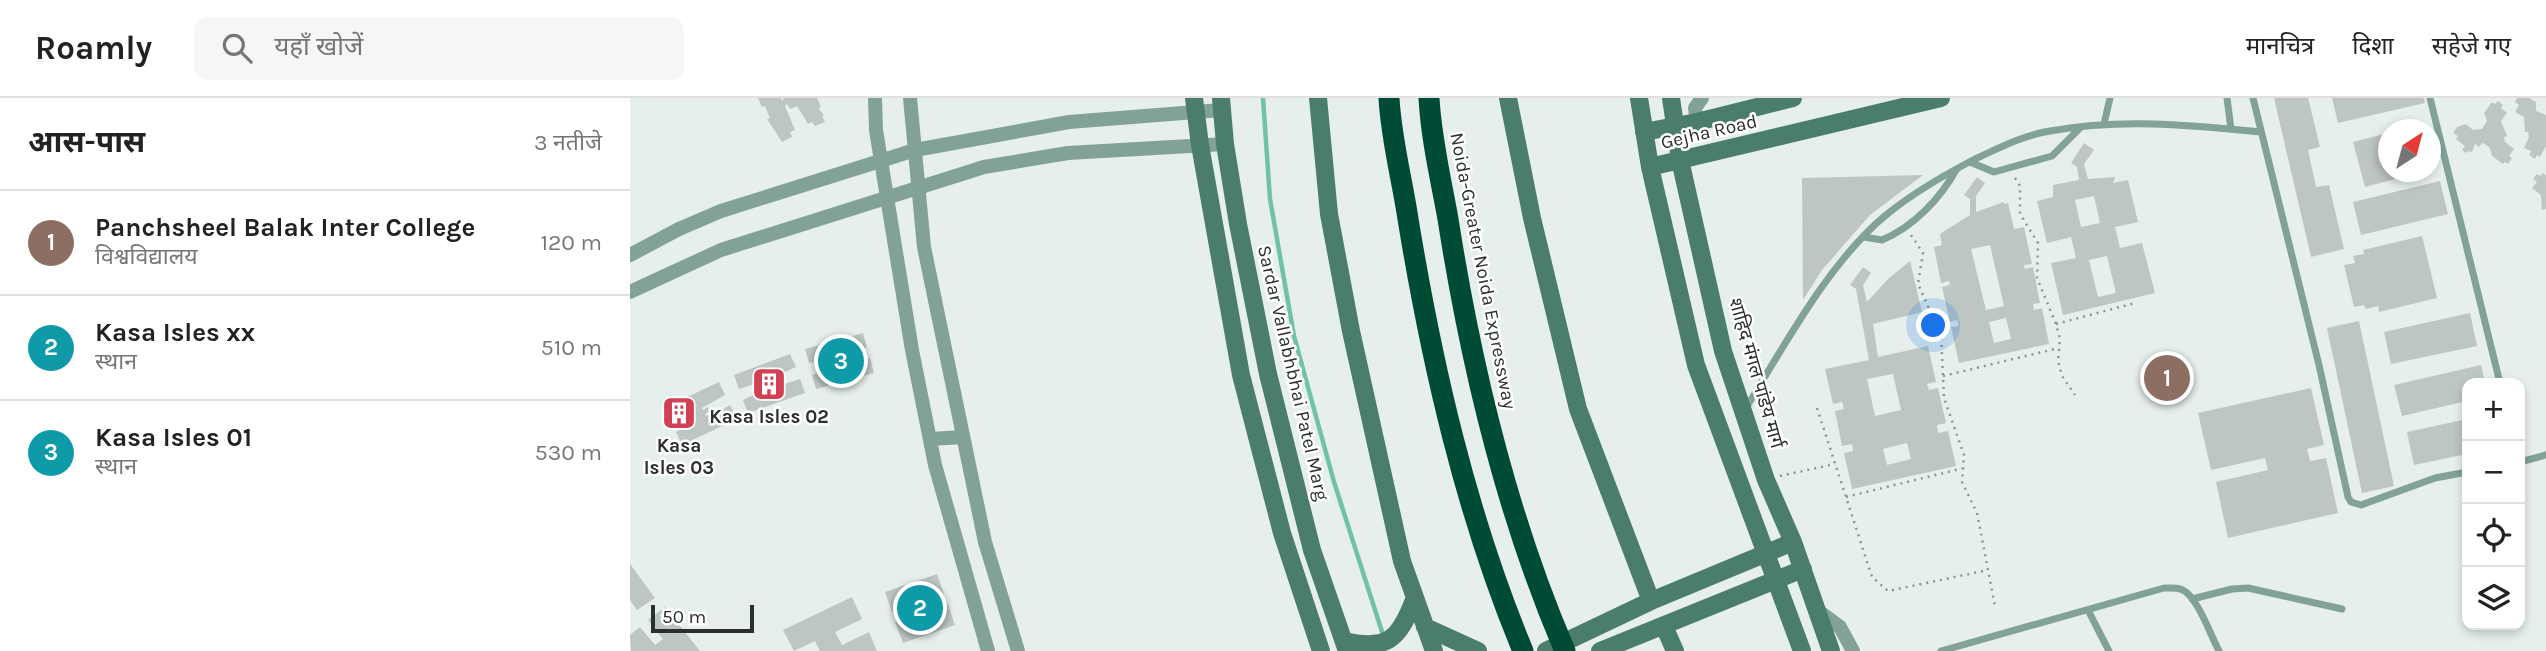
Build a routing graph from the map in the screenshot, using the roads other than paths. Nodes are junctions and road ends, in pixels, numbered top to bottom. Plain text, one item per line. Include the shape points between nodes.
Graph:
1 (875, 98) edge
2 (910, 98) edge
3 (1318, 98) edge
4 (1389, 98) edge
5 (1429, 98) edge
6 (1508, 98) edge
7 (1639, 98) edge
8 (1671, 98) edge
9 (1793, 98) edge
10 (1941, 98) edge
11 (2110, 98) edge
12 (2227, 98) edge
13 (2253, 98) edge
14 (2430, 98) edge
15 (1698, 100) edge
16 (1221, 104) edge
17 (1194, 105) edge
18 (1697, 122) junction
19 (2104, 124) junction
20 (1676, 126) junction
21 (2081, 127) junction
22 (2231, 129) junction
23 (1644, 132) junction
24 (2261, 132) junction
25 (1225, 144) junction
26 (1200, 145) junction
27 (915, 150) junction
28 (1680, 160) junction
29 (881, 161) junction
30 (1970, 162) junction
31 (1650, 167) junction
32 (1957, 168) junction
33 (918, 186) junction
34 (887, 196) junction
35 (1864, 237) junction
36 (630, 255) edge
37 (630, 292) edge
38 (2499, 378) edge
39 (1743, 411) junction
40 (963, 437) junction
41 (930, 439) junction
42 (2546, 455) edge
43 (2525, 461) edge
44 (2462, 473) edge
45 (1793, 542) junction
46 (1765, 553) junction
47 (1803, 569) junction
48 (1775, 580) junction
49 (2192, 599) junction
50 (1414, 600) junction
51 (1651, 601) junction
52 (2342, 609) dead end
53 (1817, 610) junction
54 (2088, 610) junction
55 (1664, 626) junction
56 (1424, 627) junction
57 (1345, 646) edge
58 (1522, 648) edge
59 (988, 651) edge
60 (1018, 651) edge
61 (1321, 651) edge
62 (1434, 651) edge
63 (1478, 651) edge
64 (1546, 651) edge
65 (1565, 651) edge
66 (1600, 651) edge
67 (1675, 651) edge
68 (1802, 651) edge
69 (1831, 651) edge
70 (1853, 651) edge
71 (1941, 651) edge
72 (2109, 651) edge
73 (2219, 651) edge

1 - 29 street
2 - 27 street
3 - 50 street via 1329,214 1351,331
4 - 58 highway via 1416,270 1448,416 1479,530
5 - 65 highway, Noida-Greater Noida Expressway via 1484,404 1515,513
6 - 51 street via 1578,409
7 - 23 street
8 - 20 street, शाहिद मंगल पांडेय मार्ग
9 - 18 street, Gejha Road
10 - 28 street, Gejha Road
11 - 19 lane
12 - 22 lane
13 - 24 lane
14 - 38 lane
15 - 18 street
16 - 17 street
16 - 25 street, Sardar Vallabhbhai Patel Marg
17 - 26 street
17 - 27 street
18 - 20 street, Gejha Road
19 - 21 lane
19 - 22 lane via 2171,123
20 - 23 street, Gejha Road
20 - 28 street, शाहिद मंगल पांडेय मार्ग
21 - 30 lane via 2045,132
21 - 30 lane via 2057,153 2009,169 1994,172
22 - 24 lane
23 - 31 street
24 - 44 lane via 2348,497 2361,505 2427,480
25 - 26 street
25 - 57 street, Sardar Vallabhbhai Patel Marg via 1268,374 1312,550
26 - 33 street via 1068,153 984,167
26 - 61 street via 1244,387 1282,533
27 - 29 street
27 - 33 street
28 - 31 street, Gejha Road
28 - 39 street, शाहिद मंगल पांडेय मार्ग via 1723,351
29 - 34 street
29 - 36 street via 721,211
30 - 32 lane
31 - 46 street via 1696,365
32 - 35 lane via 1886,215
32 - 35 lane via 1941,194 1906,226 1882,240
33 - 34 street
33 - 40 street via 924,247
34 - 37 street via 721,250
34 - 41 street
35 - 39 lane via 1821,289
39 - 45 street, शाहिद मंगल पांडेय मार्ग
40 - 41 street
40 - 60 street via 985,542
41 - 59 street
42 - 43 lane
45 - 46 street
45 - 47 street, शाहिद मंगल पांडेय मार्ग
46 - 48 street
46 - 51 street
47 - 48 street
47 - 53 street, शाहिद मंगल पांडेय मार्ग
48 - 55 street
48 - 68 street
49 - 52 lane via 2249,588
49 - 54 lane via 2185,591 2164,588
49 - 73 lane
50 - 56 street
50 - 57 street via 1404,628 1391,642 1371,649
51 - 64 street
53 - 69 street, शाहिद मंगल पांडेय मार्ग
53 - 70 street via 1840,627
54 - 71 lane
54 - 72 lane
55 - 66 street
55 - 67 street
56 - 62 street
56 - 63 street

